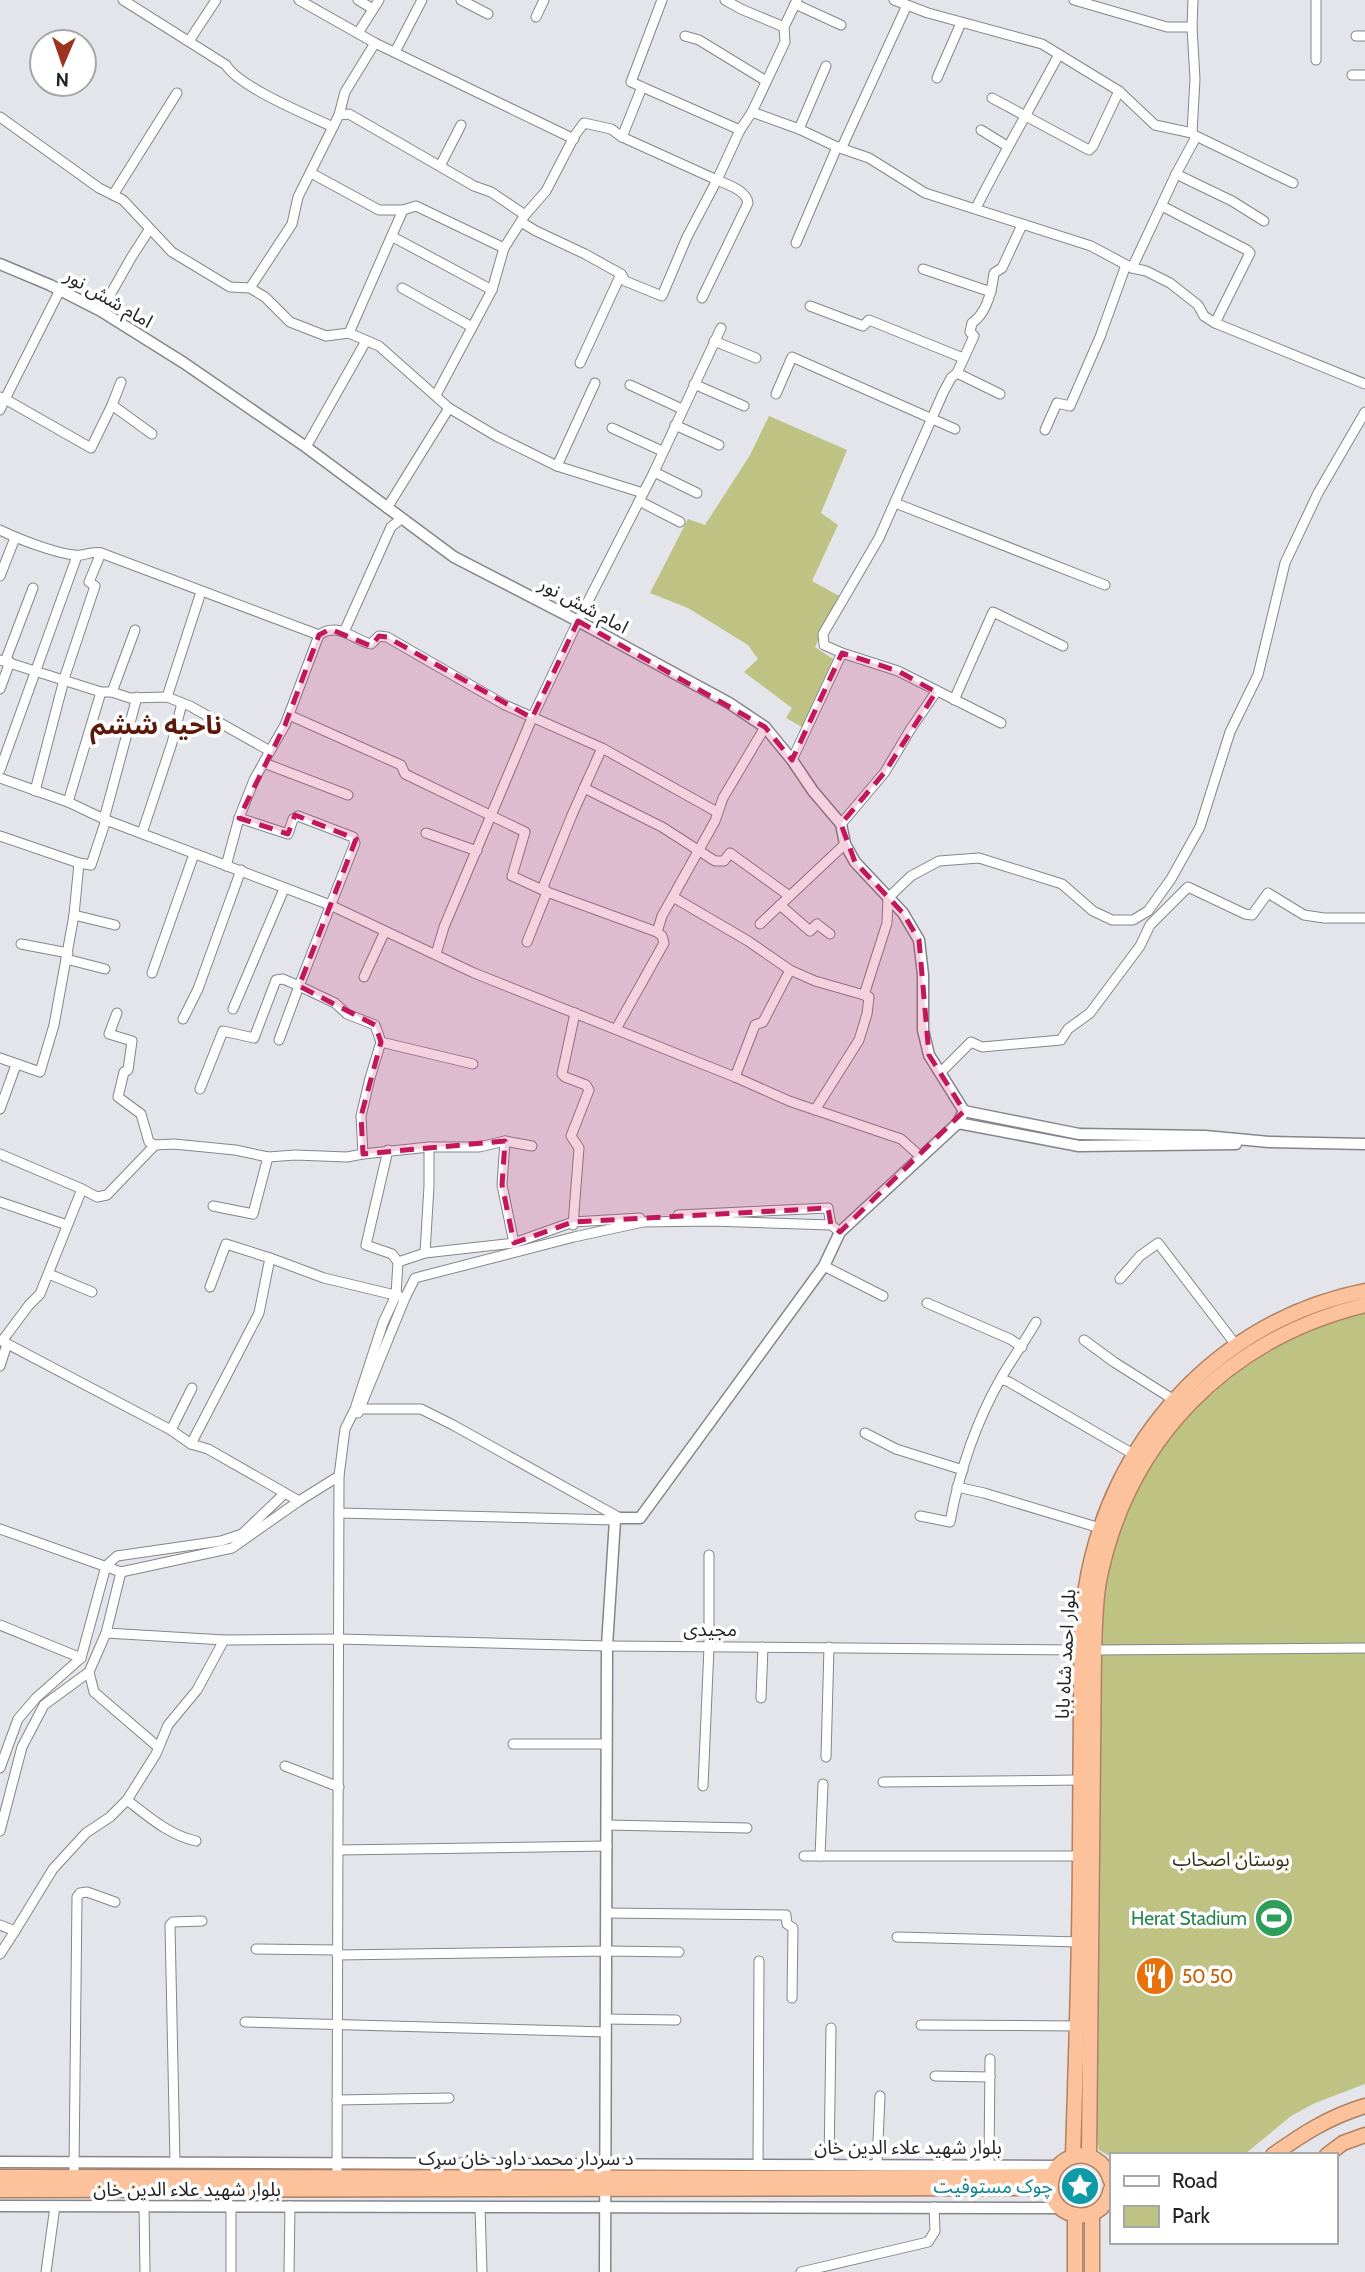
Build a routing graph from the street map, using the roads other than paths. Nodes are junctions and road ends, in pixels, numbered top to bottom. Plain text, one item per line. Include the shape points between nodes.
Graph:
1 (123, 0) edge
2 (216, 0) edge
3 (299, 0) edge
4 (358, 0) edge
5 (379, 0) edge
6 (422, 0) edge
7 (461, 0) edge
8 (544, 0) edge
9 (662, 0) edge
10 (725, 0) edge
11 (894, 0) edge
12 (1074, 0) edge
13 (1194, 0) edge
14 (1316, 0) edge
15 (796, 2) edge
16 (907, 5) junction
17 (373, 9) junction
18 (488, 14) dead end
19 (536, 17) dead end
20 (961, 23) junction
21 (841, 24) dead end
22 (784, 27) junction
23 (1192, 27) junction
24 (358, 33) junction
25 (685, 36) dead end
26 (189, 41) junction
27 (375, 43) junction
28 (395, 52) junction
29 (1058, 56) junction
30 (1316, 61) dead end
31 (825, 65) dead end
32 (1352, 75) dead end
33 (1365, 75) edge
34 (937, 78) dead end
35 (766, 81) junction
36 (642, 87) junction
37 (1119, 91) junction
38 (177, 93) dead end
39 (992, 98) dead end
40 (752, 112) junction
41 (338, 115) junction
42 (0, 117) edge
43 (1026, 117) junction
44 (461, 125) dead end
45 (333, 127) junction
46 (800, 129) junction
47 (740, 130) junction
48 (981, 130) dead end
49 (1194, 135) junction
50 (622, 137) junction
51 (574, 139) junction
52 (1006, 146) junction
53 (839, 147) junction
54 (440, 166) junction
55 (311, 173) junction
56 (1176, 174) junction
57 (717, 180) junction
58 (1293, 183) dead end
59 (113, 195) junction
60 (1162, 206) junction
61 (976, 208) junction
62 (403, 210) junction
63 (523, 219) junction
64 (1265, 221) dead end
65 (1022, 225) junction
66 (149, 230) junction
67 (393, 237) junction
68 (796, 243) dead end
69 (504, 248) junction
70 (0, 264) edge
71 (1129, 267) junction
72 (923, 269) dead end
73 (621, 274) junction
74 (250, 288) junction
75 (402, 288) dead end
76 (60, 290) junction
77 (492, 290) junction
78 (991, 292) junction
79 (702, 298) dead end
80 (810, 306) dead end
81 (101, 311) junction
82 (1214, 323) junction
83 (472, 327) junction
84 (721, 328) dead end
85 (349, 333) junction
86 (366, 341) junction
87 (714, 341) junction
88 (756, 358) dead end
89 (963, 358) junction
90 (580, 363) dead end
91 (957, 373) junction
92 (121, 382) dead end
93 (595, 383) dead end
94 (694, 384) junction
95 (1365, 384) edge
96 (630, 385) dead end
97 (776, 394) dead end
98 (1000, 394) dead end
99 (436, 395) junction
100 (2, 398) edge
101 (112, 405) junction
102 (744, 406) dead end
103 (449, 408) junction
104 (682, 409) junction
105 (0, 410) edge
106 (1365, 412) edge
107 (932, 419) junction
108 (675, 425) junction
109 (612, 428) dead end
110 (955, 429) dead end
111 (1045, 430) dead end
112 (152, 434) dead end
113 (719, 445) dead end
114 (306, 447) junction
115 (662, 451) junction
116 (557, 466) junction
117 (654, 472) junction
118 (697, 493) dead end
119 (641, 497) junction
120 (895, 503) junction
121 (387, 508) junction
122 (401, 519) junction
123 (680, 522) dead end
124 (0, 530) edge
125 (15, 538) junction
126 (101, 553) junction
127 (77, 556) junction
128 (0, 576) edge
129 (1105, 585) dead end
130 (33, 588) dead end
131 (201, 592) junction
132 (578, 621) junction
133 (135, 630) dead end
134 (344, 632) junction
135 (319, 635) junction
136 (1063, 646) dead end
137 (842, 653) junction
138 (5, 661) edge
139 (37, 672) junction
140 (64, 680) junction
141 (0, 689) edge
142 (101, 692) junction
143 (112, 692) junction
144 (936, 692) junction
145 (167, 697) junction
146 (137, 698) junction
147 (954, 700) junction
148 (182, 703) junction
149 (289, 715) junction
150 (532, 718) junction
151 (1001, 723) dead end
152 (765, 727) junction
153 (602, 748) junction
154 (270, 751) junction
155 (792, 760) junction
156 (264, 763) junction
157 (0, 770) edge
158 (0, 778) edge
159 (584, 788) junction
160 (35, 791) junction
161 (348, 795) dead end
162 (68, 803) junction
163 (717, 812) junction
164 (490, 816) junction
165 (239, 818) junction
166 (105, 819) junction
167 (841, 824) junction
168 (142, 833) junction
169 (426, 833) dead end
170 (0, 836) edge
171 (845, 844) junction
172 (698, 850) junction
173 (477, 851) junction
174 (194, 854) junction
175 (79, 863) junction
176 (226, 866) junction
177 (240, 870) junction
178 (1171, 878) junction
179 (1188, 887) junction
180 (284, 889) junction
181 (547, 892) junction
182 (788, 895) junction
183 (673, 897) junction
184 (888, 898) junction
185 (330, 905) junction
186 (780, 905) junction
187 (74, 915) junction
188 (1365, 918) edge
189 (760, 924) dead end
190 (115, 925) dead end
191 (385, 931) junction
192 (657, 932) junction
193 (830, 934) dead end
194 (527, 942) dead end
195 (21, 944) dead end
196 (436, 954) junction
197 (67, 956) junction
198 (105, 969) dead end
199 (790, 970) junction
200 (152, 973) dead end
201 (363, 977) dead end
202 (299, 986) junction
203 (864, 995) junction
204 (233, 1009) dead end
205 (117, 1013) dead end
206 (575, 1013) junction
207 (183, 1019) dead end
208 (616, 1029) junction
209 (279, 1040) dead end
210 (381, 1042) junction
211 (0, 1058) edge
212 (473, 1064) dead end
213 (16, 1065) junction
214 (940, 1073) junction
215 (735, 1077) junction
216 (200, 1090) dead end
217 (0, 1109) edge
218 (815, 1110) junction
219 (964, 1111) junction
220 (958, 1123) junction
221 (505, 1141) junction
222 (1269, 1142) junction
223 (1365, 1144) edge
224 (155, 1145) junction
225 (532, 1146) dead end
226 (429, 1147) junction
227 (388, 1150) junction
228 (0, 1154) edge
229 (363, 1154) junction
230 (268, 1157) junction
231 (921, 1157) junction
232 (82, 1189) junction
233 (0, 1202) edge
234 (214, 1206) dead end
235 (573, 1222) junction
236 (67, 1225) junction
237 (836, 1228) junction
238 (574, 1237) junction
239 (514, 1243) junction
240 (425, 1253) junction
241 (270, 1258) junction
242 (398, 1262) junction
243 (824, 1266) junction
244 (49, 1274) junction
245 (1120, 1279) dead end
246 (210, 1287) dead end
247 (1365, 1291) edge
248 (92, 1292) dead end
249 (883, 1296) dead end
250 (400, 1297) junction
251 (927, 1303) dead end
252 (1365, 1305) edge
253 (1036, 1322) dead end
254 (1084, 1340) dead end
255 (3, 1342) edge
256 (1236, 1345) junction
257 (1022, 1347) junction
258 (0, 1366) edge
259 (1001, 1379) junction
260 (192, 1388) dead end
261 (1174, 1400) junction
262 (357, 1409) junction
263 (344, 1418) dead end
264 (345, 1429) junction
265 (171, 1430) junction
266 (865, 1433) dead end
267 (191, 1444) junction
268 (342, 1454) junction
269 (1133, 1454) junction
270 (962, 1469) junction
271 (338, 1476) junction
272 (957, 1487) junction
273 (284, 1494) junction
274 (299, 1501) junction
275 (339, 1513) junction
276 (920, 1516) dead end
277 (617, 1519) junction
278 (1100, 1528) junction
279 (0, 1529) edge
280 (709, 1555) dead end
281 (106, 1566) junction
282 (121, 1572) junction
283 (0, 1625) edge
284 (106, 1633) junction
285 (339, 1639) junction
286 (223, 1640) junction
287 (607, 1646) junction
288 (709, 1647) junction
289 (763, 1647) junction
290 (829, 1647) junction
291 (1365, 1648) edge
292 (1088, 1650) junction
293 (81, 1658) junction
294 (89, 1672) junction
295 (761, 1698) dead end
296 (513, 1744) dead end
297 (607, 1744) junction
298 (158, 1747) junction
299 (826, 1757) dead end
300 (285, 1766) dead end
301 (0, 1768) edge
302 (1080, 1780) junction
303 (883, 1782) dead end
304 (823, 1784) dead end
305 (703, 1786) dead end
306 (339, 1787) junction
307 (127, 1800) junction
308 (607, 1825) junction
309 (747, 1828) dead end
310 (0, 1831) edge
311 (196, 1841) dead end
312 (607, 1846) junction
313 (339, 1850) junction
314 (804, 1856) dead end
315 (820, 1856) junction
316 (1080, 1856) junction
317 (115, 1902) dead end
318 (607, 1913) junction
319 (202, 1921) dead end
320 (0, 1925) edge
321 (15, 1931) junction
322 (897, 1937) dead end
323 (1079, 1942) junction
324 (256, 1950) dead end
325 (606, 1951) junction
326 (679, 1952) dead end
327 (337, 1953) junction
328 (0, 1954) edge
329 (759, 1961) dead end
330 (792, 1998) dead end
331 (606, 2019) junction
332 (676, 2020) dead end
333 (245, 2022) dead end
334 (337, 2025) junction
335 (921, 2025) dead end
336 (1077, 2026) junction
337 (831, 2028) dead end
338 (606, 2032) junction
339 (990, 2059) dead end
340 (935, 2076) dead end
341 (990, 2077) junction
342 (880, 2096) dead end
343 (449, 2098) dead end
344 (337, 2100) junction
345 (1365, 2106) edge
346 (1365, 2135) edge
347 (1276, 2153) edge
348 (1330, 2153) edge
349 (1073, 2156) junction
350 (1089, 2156) junction
351 (0, 2162) edge
352 (74, 2162) junction
353 (175, 2162) junction
354 (758, 2164) junction
355 (829, 2164) junction
356 (877, 2164) junction
357 (989, 2164) junction
358 (337, 2170) junction
359 (606, 2176) junction
360 (1054, 2176) junction
361 (1110, 2176) edge
362 (0, 2178) edge
363 (74, 2178) junction
364 (0, 2190) edge
365 (1110, 2197) edge
366 (0, 2206) edge
367 (55, 2206) junction
368 (144, 2206) junction
369 (231, 2206) junction
370 (290, 2206) junction
371 (480, 2207) junction
372 (605, 2207) junction
373 (934, 2207) junction
374 (1060, 2208) junction
375 (1093, 2214) junction
376 (1075, 2216) junction
377 (829, 2265) junction
378 (46, 2272) edge
379 (145, 2272) edge
380 (231, 2272) edge
381 (289, 2272) edge
382 (482, 2272) edge
383 (605, 2272) edge
384 (801, 2272) edge
385 (839, 2272) edge
386 (1075, 2272) edge
387 (1092, 2272) edge

1 - 26 street
2 - 26 street
3 - 24 street
4 - 17 street
5 - 17 street
6 - 28 street
7 - 18 street
8 - 19 street
9 - 36 street via 631,82
10 - 22 street
11 - 16 street
12 - 23 street via 1167,27
13 - 23 street
14 - 30 street
15 - 21 street
15 - 22 street
16 - 20 street
16 - 53 street
17 - 24 street
20 - 29 street via 1042,44
20 - 34 street
22 - 35 street via 785,42
23 - 49 street
24 - 27 street
25 - 35 street
26 - 45 street via 231,73
27 - 28 street
27 - 41 street via 345,92
28 - 51 street
29 - 37 street
29 - 43 street
31 - 46 street
32 - 33 street
35 - 40 street
36 - 47 street
36 - 50 street
37 - 43 street via 1089,150
37 - 49 street via 1155,125
38 - 59 street
39 - 43 street
40 - 46 street
40 - 47 street
41 - 45 street
41 - 54 street via 349,114
42 - 59 street
43 - 52 street
44 - 54 street
45 - 55 street
46 - 53 street
47 - 57 street
48 - 52 street
49 - 56 street
49 - 58 street
50 - 51 street via 611,129 584,123
50 - 57 street
51 - 63 street via 546,191
52 - 61 street
53 - 61 street via 869,158 925,193
53 - 68 street
54 - 63 street via 491,192
55 - 62 street via 379,210
55 - 74 street via 292,224
56 - 60 street
56 - 64 street
57 - 73 street via 662,296 625,281
57 - 79 street via 742,193 748,203
59 - 66 street
60 - 71 street
60 - 82 street via 1250,253
61 - 65 street
62 - 67 street
62 - 69 street via 415,206
63 - 69 street
63 - 73 street via 536,231
65 - 71 street via 1091,246
65 - 78 street via 1002,268 995,273
66 - 74 street via 173,252 230,287
66 - 81 street
67 - 77 street
67 - 85 street
69 - 77 street
70 - 76 street, امام شش نور
71 - 82 street via 1170,283
71 - 111 street via 1070,406 1057,403
72 - 78 street
73 - 90 street
74 - 85 street via 290,322 327,336
75 - 83 street
76 - 81 street, امام شش نور
76 - 100 street
77 - 83 street
78 - 89 street via 972,323 974,336
80 - 89 street via 863,326 869,320
81 - 114 street, امام شش نور
82 - 95 street
83 - 99 street
84 - 87 street
85 - 86 street
86 - 99 street via 379,346
86 - 114 street
87 - 88 street
87 - 94 street
89 - 91 street
91 - 98 street
91 - 107 street
92 - 101 street
93 - 116 street
94 - 102 street
94 - 104 street
96 - 104 street
97 - 107 street via 792,357
99 - 103 street
100 - 101 street via 91,448
100 - 105 street
101 - 112 street
103 - 116 street
103 - 121 street
104 - 108 street
106 - 178 street via 1318,493 1285,563 1258,675 1230,732 1200,827
107 - 110 street
107 - 120 street
108 - 113 street
108 - 115 street
109 - 115 street
114 - 121 street, امام شش نور
115 - 117 street
116 - 119 street
117 - 118 street
117 - 119 street
119 - 123 street
119 - 132 street
120 - 129 street
120 - 137 street via 823,634 824,645
121 - 122 street, امام شش نور
122 - 132 street, امام شش نور via 454,557
122 - 134 street via 391,527
124 - 125 street
125 - 127 street
125 - 128 street
126 - 127 street via 93,550
126 - 131 street
126 - 140 street
127 - 139 street
130 - 138 street
131 - 135 street
131 - 145 street
132 - 150 street
132 - 152 street, امام شش نور
133 - 143 street
134 - 135 street via 330,629
134 - 150 street via 371,644 379,636 387,637
135 - 149 street
136 - 147 street via 993,612
137 - 144 street via 898,671
137 - 155 street
138 - 139 street
138 - 141 street
139 - 140 street
139 - 157 street
140 - 142 street
140 - 160 street
142 - 143 street
142 - 162 street
143 - 146 street
144 - 147 street
144 - 167 street via 885,772
145 - 146 street
145 - 148 street
146 - 166 street
147 - 151 street
148 - 154 street
148 - 168 street
149 - 154 street
149 - 164 street via 401,765 405,774
150 - 153 street
150 - 164 street
152 - 155 street, امام شش نور
152 - 163 street
153 - 159 street
153 - 163 street
154 - 156 street
155 - 167 street, امام شش نور
156 - 161 street
156 - 165 street
158 - 160 street
159 - 172 street
159 - 181 street via 544,887
160 - 162 street
162 - 166 street
163 - 172 street
164 - 173 street
164 - 181 street via 525,832 512,876
165 - 176 street
165 - 185 street via 288,834 298,816 353,838 355,843
166 - 168 street
166 - 175 street via 92,865
167 - 171 street, امام شش نور
168 - 174 street
169 - 173 street
170 - 175 street
171 - 182 street
171 - 184 street, امام شش نور
172 - 182 street via 715,861 724,861 730,853
172 - 183 street
173 - 196 street
174 - 176 street
174 - 200 street
175 - 187 street
176 - 177 street
177 - 180 street
177 - 207 street
178 - 179 street
178 - 184 street via 1148,911 1133,920 1112,920 1093,911 1062,884 979,858 939,861 911,876
179 - 188 street via 1245,914 1252,915 1268,893 1304,915
179 - 214 street via 1150,925 1140,946 1090,1013 1068,1029 1062,1040 982,1047 971,1042
180 - 185 street
180 - 204 street
181 - 192 street
181 - 194 street
182 - 186 street
183 - 192 street
183 - 199 street
184 - 203 street via 887,923
184 - 214 street, امام شش نور via 919,940 923,1030 929,1055
185 - 191 street
185 - 202 street
186 - 189 street
186 - 193 street via 810,931 817,925
187 - 190 street
187 - 197 street
191 - 196 street
191 - 201 street
192 - 208 street via 664,943
195 - 197 street
196 - 206 street
197 - 198 street
197 - 213 street via 40,1072
199 - 203 street
199 - 215 street via 763,1022 755,1025
202 - 209 street
202 - 210 street via 375,1025
202 - 216 street via 276,980 254,1038 223,1031
203 - 218 street via 869,997 859,1040
205 - 224 street via 109,1034 132,1041 118,1097 141,1114 149,1142
206 - 208 street
206 - 235 street via 562,1074 589,1090 571,1136 579,1148
208 - 215 street
210 - 212 street
210 - 229 street via 361,1116
211 - 213 street
213 - 217 street
214 - 219 street, امام شش نور
215 - 218 street
218 - 231 street via 901,1139
219 - 220 street
219 - 222 street via 1079,1134
220 - 222 street via 1079,1146
220 - 231 street
221 - 225 street
221 - 226 street via 479,1147
221 - 239 street via 502,1185
222 - 223 street
224 - 230 street
224 - 232 street via 107,1195 97,1197
226 - 227 street
226 - 240 street
227 - 229 street
227 - 242 street via 366,1245
228 - 232 street
229 - 230 street
230 - 234 street via 253,1214
231 - 237 street
232 - 236 street
233 - 236 street
235 - 237 street via 828,1208
235 - 238 street
235 - 239 street
236 - 244 street
237 - 238 street via 643,1222
237 - 243 street
238 - 250 street via 415,1278
239 - 240 street
240 - 242 street
241 - 246 street via 226,1244
241 - 250 street via 324,1278
241 - 267 street via 259,1313
242 - 250 street
243 - 249 street
243 - 277 street via 640,1518
244 - 248 street
244 - 255 street via 40,1294
245 - 256 street via 1140,1255 1158,1243
247 - 256 highway, بلوار احمد شاه بابا via 1293,1313
250 - 262 street via 383,1323
251 - 257 street
252 - 292 highway, بلوار احمد شاه بابا via 1300,1326 1252,1352 1182,1410 1123,1503 1098,1584
253 - 257 street
254 - 261 street
255 - 258 street
255 - 265 street
256 - 261 highway, بلوار احمد شاه بابا
257 - 259 street
259 - 269 street
259 - 270 street
260 - 265 street
261 - 269 highway, بلوار احمد شاه بابا
262 - 264 street
262 - 268 street
262 - 277 street via 421,1409
263 - 264 street
264 - 268 street
265 - 267 street
266 - 270 street via 896,1449
267 - 273 street via 208,1449
268 - 271 street
269 - 278 highway, بلوار احمد شاه بابا
270 - 272 street
271 - 274 street
271 - 275 street
272 - 276 street via 950,1522
272 - 278 street
273 - 274 street
273 - 281 street via 242,1534 117,1556
274 - 282 street via 232,1548
275 - 277 street
275 - 285 street
277 - 287 street
278 - 292 highway, بلوار احمد شاه بابا via 1087,1583
279 - 281 street
280 - 288 street
281 - 282 street
281 - 293 street
282 - 284 street
283 - 293 street
284 - 286 street, مجیدی
284 - 294 street
285 - 286 street, مجیدی
285 - 287 street, مجیدی
285 - 306 street
286 - 298 street via 197,1690 168,1725
287 - 288 street, مجیدی
287 - 297 street
288 - 289 street, مجیدی
288 - 305 street
289 - 290 street, مجیدی
289 - 295 street
290 - 292 street, مجیدی
290 - 299 street
291 - 292 street, مجیدی
292 - 302 highway, بلوار احمد شاه بابا
292 - 350 highway, بلوار احمد شاه بابا
293 - 301 street via 18,1719
294 - 298 street via 94,1692
294 - 310 street via 44,1706 22,1747
296 - 297 street
297 - 308 street
298 - 307 street
300 - 306 street
302 - 303 street
302 - 316 highway, بلوار احمد شاه بابا
304 - 315 street
306 - 313 street
307 - 311 street via 163,1827
307 - 321 street via 86,1833 53,1869
308 - 309 street
308 - 312 street
312 - 313 street
312 - 318 street
313 - 327 street
314 - 315 street
315 - 316 street
316 - 323 highway, بلوار احمد شاه بابا
317 - 352 street via 87,1892 77,1897
318 - 325 street
318 - 330 street via 786,1915 793,1928
319 - 353 street via 170,1925
320 - 321 street
321 - 328 street
322 - 323 street
323 - 336 highway, بلوار احمد شاه بابا
324 - 327 street
325 - 326 street
325 - 327 street
325 - 331 street
327 - 334 street
329 - 354 street
331 - 332 street
331 - 338 street
333 - 334 street
334 - 338 street
334 - 344 street
335 - 336 street
336 - 349 highway, بلوار احمد شاه بابا
337 - 355 street
338 - 359 street
339 - 341 street
340 - 341 street
341 - 357 street
342 - 356 street
343 - 344 street
344 - 358 street
345 - 347 highway via 1314,2126
346 - 348 highway
349 - 350 highway
349 - 360 highway
350 - 361 highway
351 - 352 street, د سردار محمد داود خان سړک
352 - 353 street, د سردار محمد داود خان سړک
352 - 363 street
353 - 358 street, د سردار محمد داود خان سړک
354 - 355 street, بلوار شهید علاء الدین خان
354 - 359 street, د سردار محمد داود خان سړک
355 - 356 street, بلوار شهید علاء الدین خان
356 - 357 street, بلوار شهید علاء الدین خان
357 - 360 street, بلوار شهید علاء الدین خان
358 - 359 highway, د سردار محمد داود خان سړک
358 - 363 highway, د سردار محمد داود خان سړک
359 - 360 highway, د سردار محمد داود خان سړک
359 - 364 highway, د سردار محمد داود خان سړک
359 - 372 street
360 - 374 highway via 1054,2200
362 - 363 highway, د سردار محمد داود خان سړک
365 - 375 highway
366 - 367 street, بلوار شهید علاء الدین خان
367 - 368 street, بلوار شهید علاء الدین خان
367 - 378 street
368 - 369 street, بلوار شهید علاء الدین خان
368 - 379 street
369 - 370 street, بلوار شهید علاء الدین خان
369 - 380 street
370 - 371 street, بلوار شهید علاء الدین خان
370 - 381 street
371 - 372 street
371 - 382 street
372 - 373 street
372 - 383 street
373 - 374 street
373 - 377 street via 935,2231 928,2242
374 - 376 highway
375 - 376 highway
375 - 387 highway
376 - 386 highway
377 - 384 street
377 - 385 street

